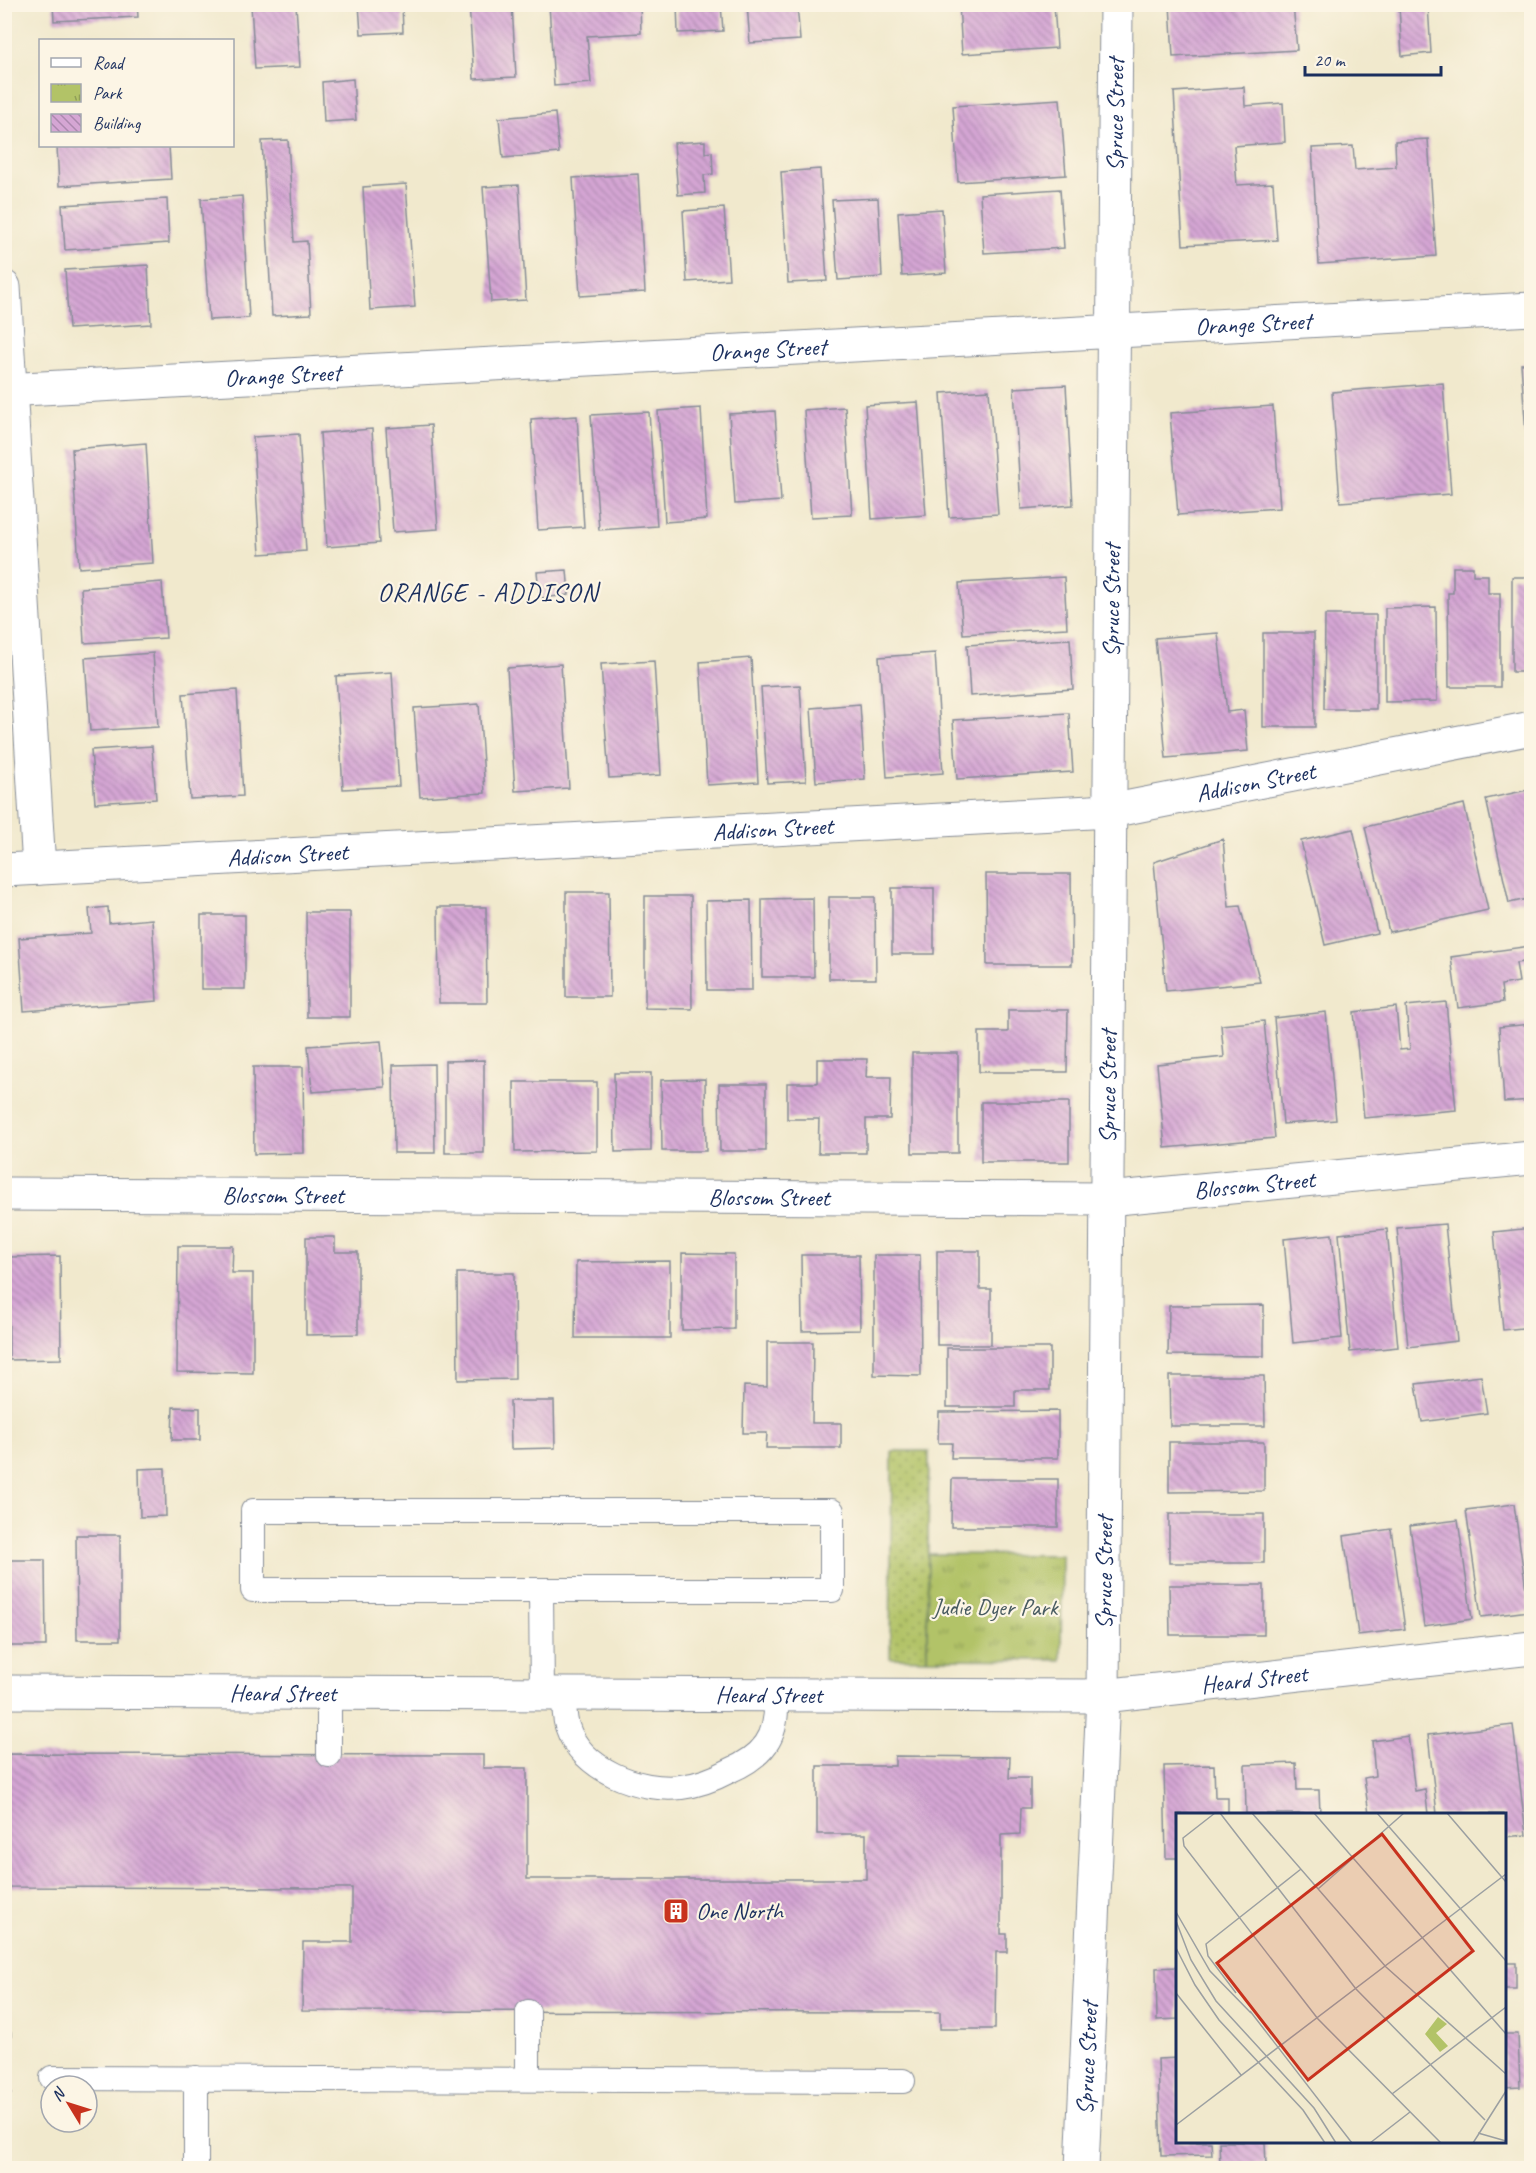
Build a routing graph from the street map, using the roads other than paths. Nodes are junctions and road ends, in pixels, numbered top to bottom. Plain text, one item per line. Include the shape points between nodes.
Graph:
1 (1116, 4) edge
2 (4, 287) edge
3 (1532, 309) edge
4 (1113, 331) junction
5 (8, 390) edge
6 (1532, 728) edge
7 (1110, 811) junction
8 (39, 868) junction
9 (4, 870) edge
10 (1532, 1158) edge
11 (4, 1194) edge
12 (1107, 1199) junction
13 (541, 1590) junction
14 (1532, 1648) edge
15 (4, 1692) edge
16 (329, 1693) junction
17 (553, 1694) junction
18 (776, 1695) junction
19 (1103, 1696) junction
20 (329, 1755) dead end
21 (528, 2012) dead end
22 (99, 2078) edge
23 (196, 2078) junction
24 (528, 2079) junction
25 (903, 2081) dead end
26 (196, 2169) edge
27 (1082, 2169) edge

1 - 4 street, Spruce Street
2 - 5 street
3 - 4 street, Orange Street
4 - 5 street, Orange Street
4 - 7 street, Spruce Street
5 - 8 street
6 - 7 street, Addison Street
7 - 8 street, Addison Street
7 - 12 street, Spruce Street
8 - 9 street, Addison Street
10 - 12 street, Blossom Street
11 - 12 street, Blossom Street
12 - 19 street, Spruce Street
13 - 13 lane via 832,1590 832,1511 253,1510 253,1590
13 - 17 lane
14 - 19 street, Heard Street
15 - 16 street, Heard Street
16 - 17 street, Heard Street
16 - 20 lane
17 - 18 street, Heard Street
17 - 18 lane via 573,1739 592,1761 620,1778 669,1788 712,1780 756,1755 772,1733
18 - 19 street, Heard Street
19 - 27 street, Spruce Street
21 - 24 lane
22 - 23 lane
23 - 24 lane
23 - 26 lane
24 - 25 lane

